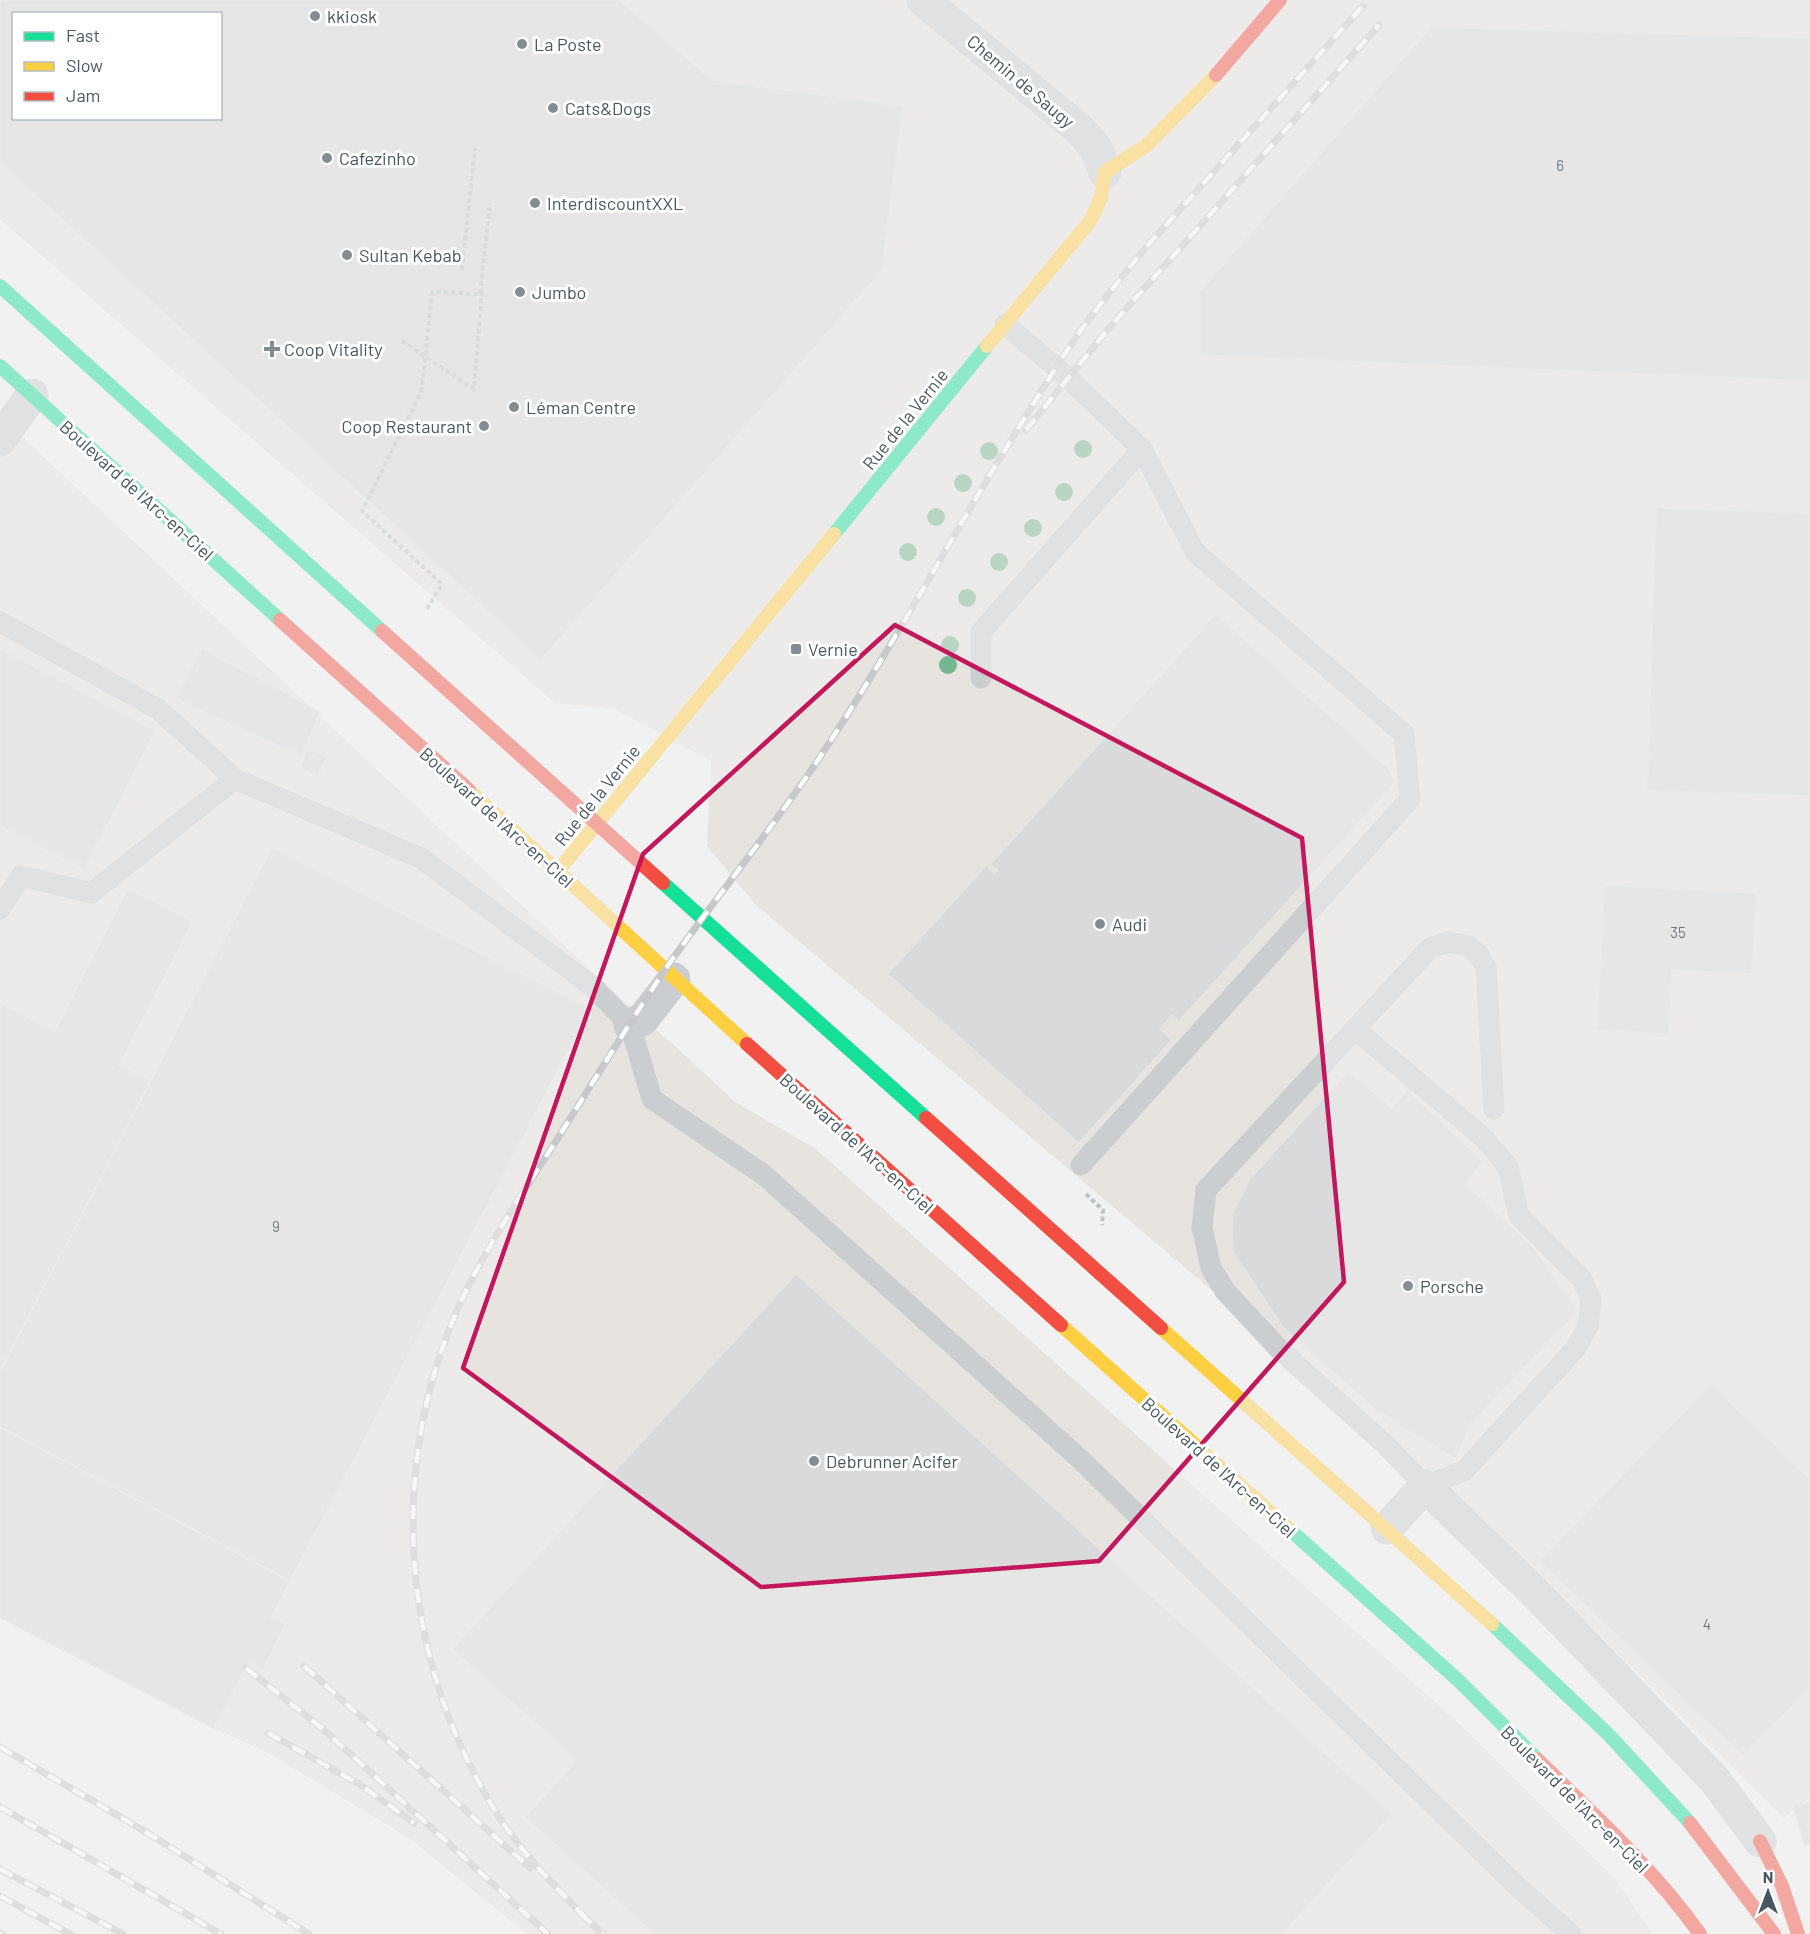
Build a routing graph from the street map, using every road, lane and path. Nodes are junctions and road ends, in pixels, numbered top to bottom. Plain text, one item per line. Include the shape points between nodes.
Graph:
1 (923, 0) edge
2 (1280, 0) edge
3 (475, 148) dead end
4 (1105, 172) junction
5 (462, 270) dead end
6 (0, 286) edge
7 (1005, 324) junction
8 (402, 341) dead end
9 (0, 366) edge
10 (32, 394) junction
11 (0, 440) edge
12 (1142, 449) junction
13 (427, 609) dead end
14 (0, 622) edge
15 (981, 678) dead end
16 (235, 779) junction
17 (596, 824) junction
18 (558, 872) junction
19 (0, 909) edge
20 (674, 979) junction
21 (630, 1025) junction
22 (1355, 1029) junction
23 (1494, 1109) dead end
24 (1081, 1165) joint
25 (1101, 1230) dead end
26 (1425, 1486) junction
27 (1387, 1528) junction
28 (1760, 1841) joint
29 (1571, 1934) edge
30 (1700, 1934) edge
31 (1774, 1934) edge
32 (1798, 1934) edge

1 - 4 street, Chemin de Saugy via 1080,130 1096,148
2 - 4 main road via 1154,139
3 - 5 path
4 - 7 main road, Rue de la Vernie via 1100,204 1090,220
6 - 17 main road
7 - 12 lane
7 - 17 main road, Rue de la Vernie
8 - 13 path via 420,353 429,359 447,371 474,388 489,203 480,294 432,292 426,356 424,366 422,388 420,396 362,511 442,584
9 - 10 main road, Boulevard de l'Arc-en-Ciel
10 - 11 street
10 - 18 main road, Boulevard de l'Arc-en-Ciel
12 - 15 lane via 981,632
12 - 24 lane via 1195,552 1404,734 1410,799
14 - 16 lane via 158,709
16 - 19 lane via 91,893 21,876
16 - 21 lane via 421,858 592,986
17 - 18 main road, Rue de la Vernie
17 - 27 main road
18 - 20 main road, Boulevard de l'Arc-en-Ciel
20 - 21 street via 643,1019
20 - 30 main road, Boulevard de l'Arc-en-Ciel via 1459,1682 1629,1851
21 - 29 lane via 652,1099 764,1175 1080,1459 1518,1887
22 - 23 lane via 1430,948 1449,942 1468,946 1486,967
22 - 26 lane via 1206,1190 1202,1227 1211,1268 1225,1291 1280,1350 1388,1447
22 - 26 lane via 1484,1137 1508,1167 1520,1216 1582,1279 1591,1299 1588,1326 1576,1348 1464,1471
24 - 25 path via 1085,1193 1103,1210
26 - 27 street
26 - 28 street via 1535,1593 1714,1779
27 - 31 main road via 1524,1652 1659,1787 1717,1855
28 - 32 main road via 1791,1906

